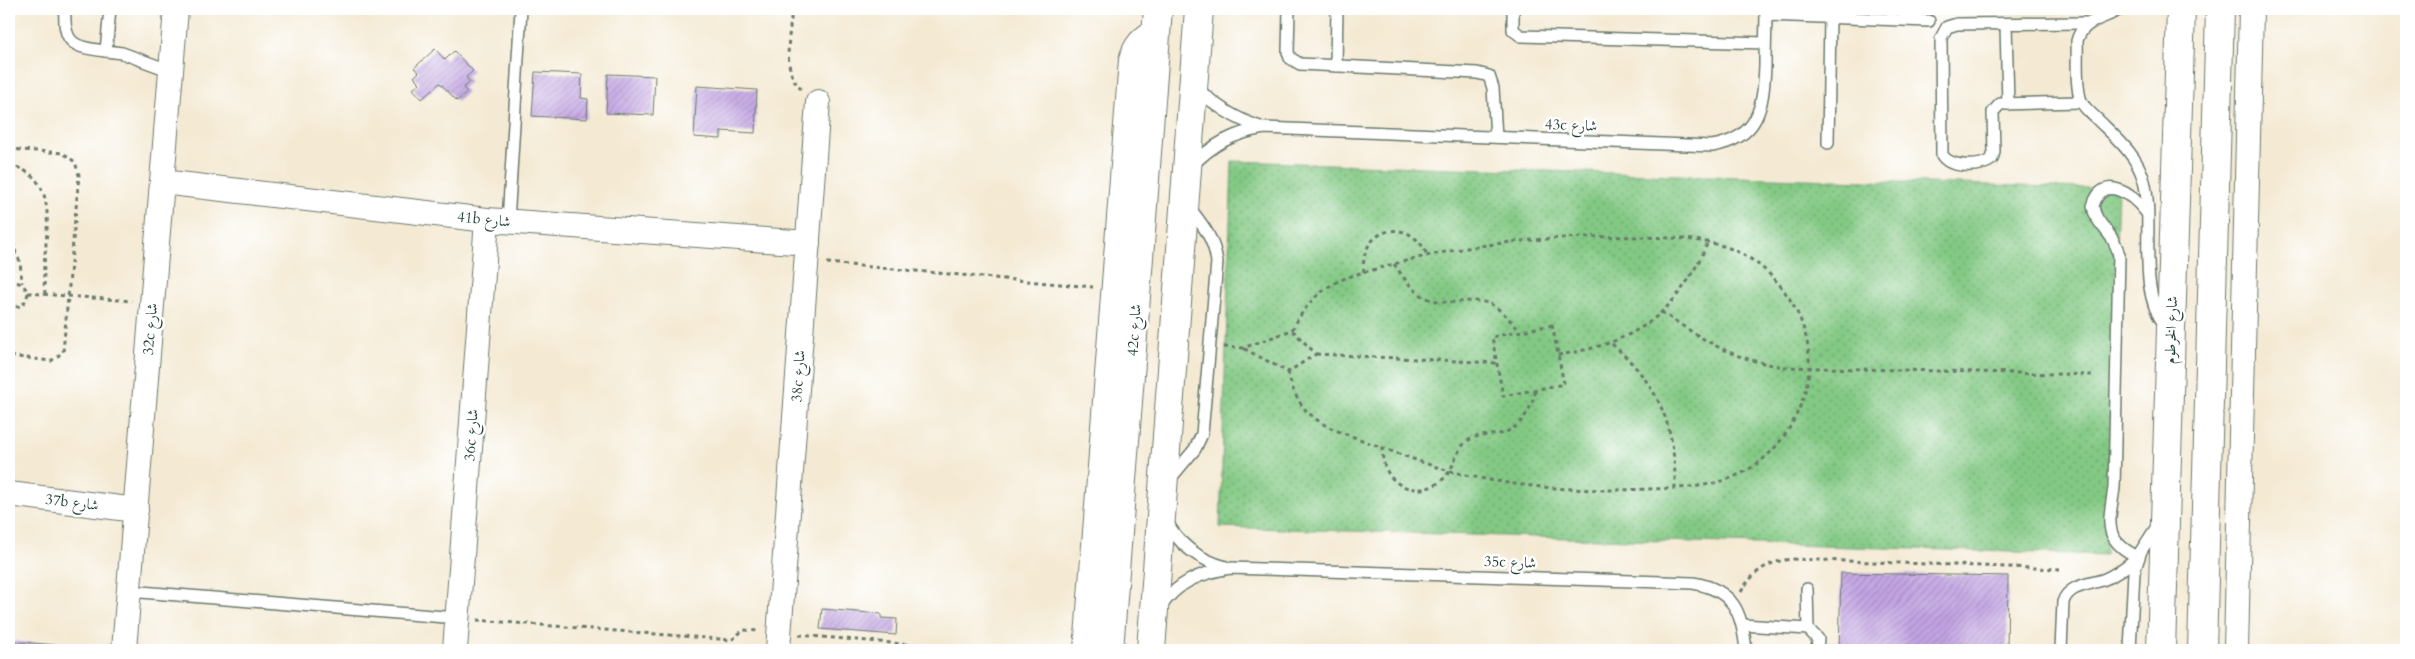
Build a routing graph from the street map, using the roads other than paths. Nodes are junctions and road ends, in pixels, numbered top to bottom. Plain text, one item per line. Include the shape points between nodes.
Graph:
1 (65, 9) edge
2 (110, 9) edge
3 (176, 9) edge
4 (522, 9) edge
5 (1199, 9) edge
6 (1289, 9) edge
7 (1337, 9) edge
8 (1513, 9) edge
9 (2120, 9) edge
10 (2180, 9) edge
11 (2220, 9) edge
12 (2251, 9) edge
13 (1766, 12) edge
14 (1830, 18) junction
15 (1157, 19) edge
16 (1929, 21) dead end
17 (2088, 23) junction
18 (2006, 24) junction
19 (1765, 43) junction
20 (106, 51) junction
21 (1336, 66) junction
22 (171, 71) junction
23 (1194, 84) junction
24 (818, 102) road end
25 (2082, 102) junction
26 (2008, 104) junction
27 (1264, 128) junction
28 (1496, 137) junction
29 (1828, 143) dead end
30 (1187, 172) junction
31 (162, 182) junction
32 (1184, 202) junction
33 (2146, 212) junction
34 (497, 221) junction
35 (808, 243) junction
36 (2171, 332) junction
37 (9, 494) edge
38 (1162, 499) junction
39 (136, 510) junction
40 (2165, 515) junction
41 (2138, 557) junction
42 (1230, 568) junction
43 (1806, 589) dead end
44 (129, 591) junction
45 (457, 618) junction
46 (1153, 622) junction
47 (1743, 625) junction
48 (1808, 629) junction
49 (779, 642) edge
50 (124, 650) edge
51 (455, 650) edge
52 (1086, 650) edge
53 (1109, 650) edge
54 (1151, 650) edge
55 (1746, 650) edge
56 (1818, 650) edge
57 (2061, 650) edge
58 (2130, 650) edge
59 (2160, 650) edge
60 (2202, 650) edge
61 (2236, 650) edge

1 - 20 lane via 65,30 74,43 80,48
2 - 20 lane
3 - 22 street, 32c شارع
4 - 34 lane
5 - 23 main road
6 - 21 lane via 1290,58 1300,64
7 - 21 lane
8 - 19 lane via 1513,30 1521,36
9 - 17 lane
10 - 36 main road, شارع الخرطوم
11 - 60 main road
12 - 61 street
13 - 14 lane
13 - 19 lane, 43c شارع
14 - 16 lane
14 - 29 lane
15 - 52 street via 1132,60
15 - 53 main road, 42c شارع
17 - 18 lane
17 - 25 lane via 2077,40
18 - 26 lane
18 - 26 lane via 1952,24 1944,31 1941,38 1942,149 1946,160 1957,164 1985,163 1992,159 1994,109 2000,104
19 - 28 lane, 43c شارع via 1764,91 1759,114 1745,133 1724,144
20 - 22 lane via 122,53
21 - 28 lane via 1483,73 1492,82
22 - 31 street, 32c شارع
23 - 27 lane, 43c شارع via 1218,107
23 - 30 main road
24 - 35 street, 38c شارع
25 - 26 lane
25 - 33 lane via 2136,161 2144,180
27 - 28 lane, 43c شارع
27 - 30 lane, 43c شارع via 1221,141
30 - 32 main road
31 - 34 street, 41b شارع
31 - 39 street, 32c شارع
32 - 38 main road
32 - 38 lane via 1209,233 1217,262 1202,434
33 - 36 lane via 2151,289 2160,319
33 - 41 lane via 2133,197 2111,188 2099,194 2093,206 2096,219 2112,238 2119,255 2114,488 2110,533 2121,548
34 - 35 street, 41b شارع
34 - 45 street, 36c شارع
35 - 49 street, 38c شارع
36 - 40 main road, شارع الخرطوم
37 - 39 street, 37b شارع
38 - 42 lane, 35c شارع via 1170,528 1182,542 1212,564
38 - 46 main road
39 - 44 street, 32c شارع
40 - 41 lane
40 - 59 main road, شارع الخرطوم
41 - 57 lane via 2106,578 2065,595
41 - 58 lane via 2132,578
42 - 46 lane, 35c شارع via 1198,575 1183,583 1170,594
42 - 47 lane, 35c شارع via 1693,582 1716,590 1734,605
43 - 48 lane
44 - 45 lane
44 - 50 street, 32c شارع
45 - 51 street, 36c شارع
46 - 54 main road
47 - 48 lane
47 - 55 lane, 35c شارع
48 - 56 lane via 1818,639

